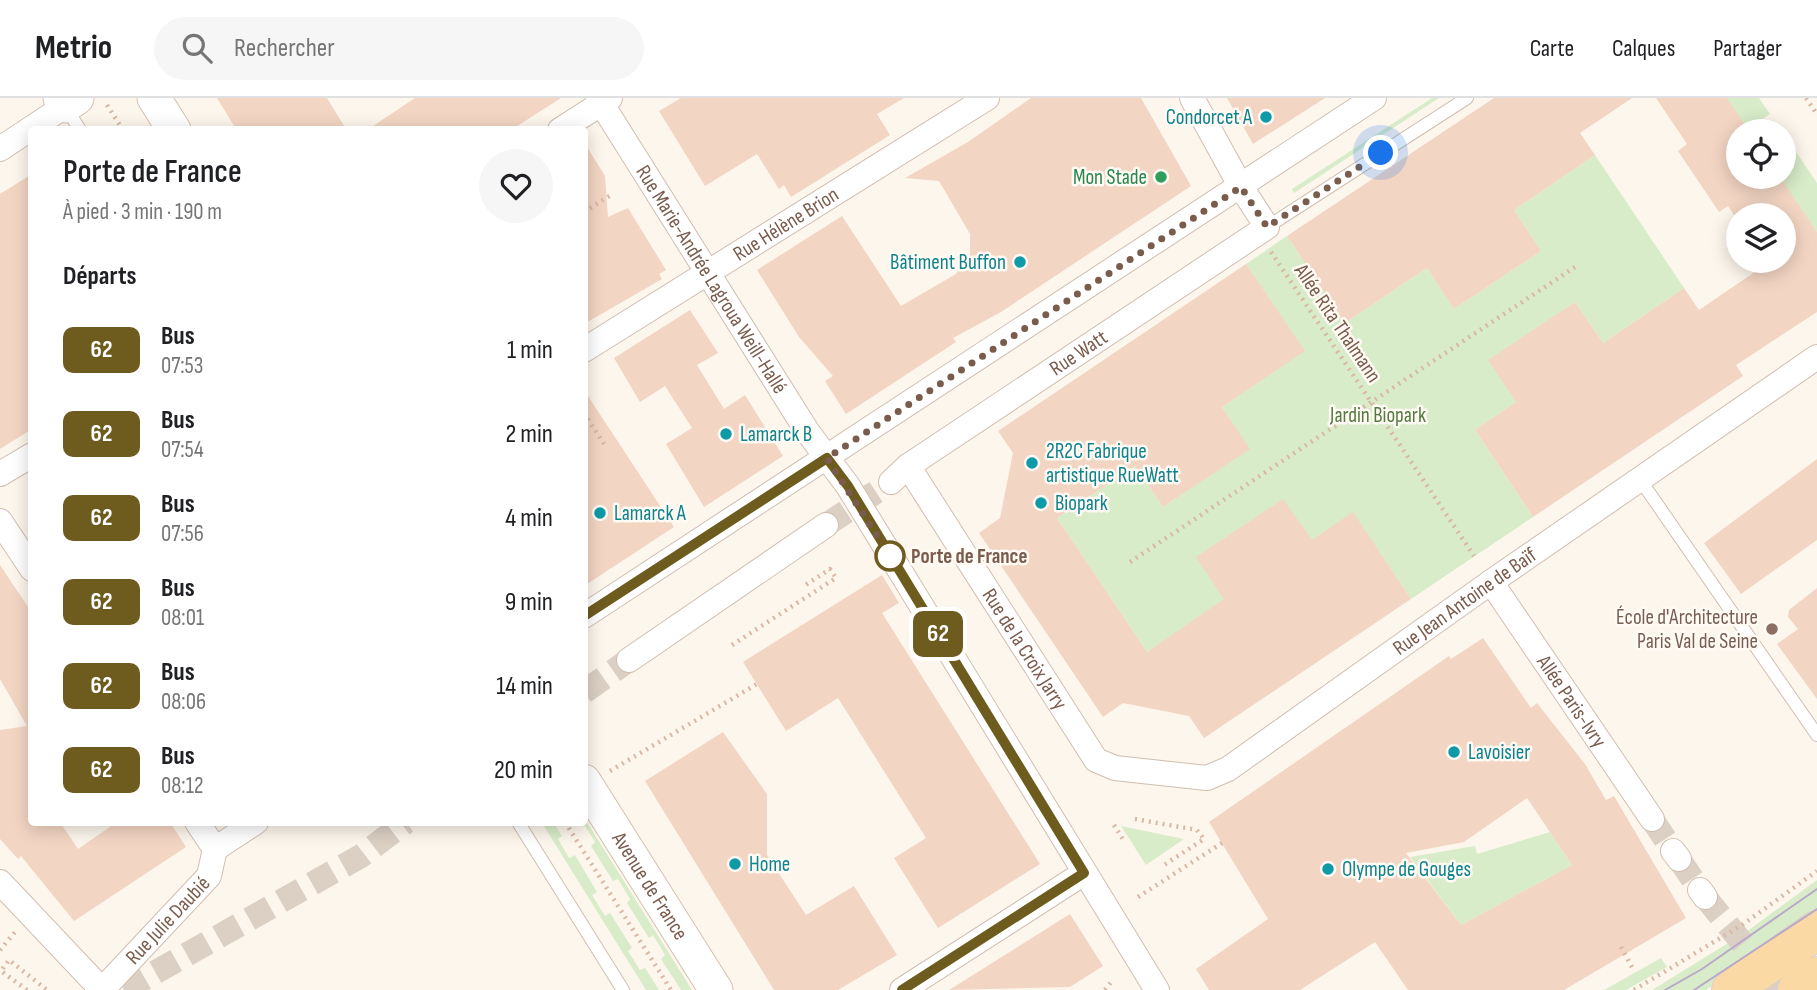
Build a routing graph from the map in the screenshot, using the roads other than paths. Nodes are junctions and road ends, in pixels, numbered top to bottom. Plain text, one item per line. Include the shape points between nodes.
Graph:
1 (154, 98) edge
2 (987, 98) edge
3 (1192, 98) edge
4 (1374, 98) edge
5 (1467, 98) edge
6 (604, 100) edge
7 (70, 108) edge
8 (39, 126) edge
9 (172, 126) edge
10 (566, 126) edge
11 (28, 133) edge
12 (0, 149) edge
13 (1241, 187) junction
14 (1268, 238) junction
15 (709, 273) junction
16 (588, 348) edge
17 (1817, 358) edge
18 (28, 457) edge
19 (827, 458) junction
20 (0, 474) edge
21 (900, 474) joint
22 (1641, 481) junction
23 (0, 521) edge
24 (826, 525) tunnel mouth
25 (28, 563) edge
26 (1491, 582) junction
27 (588, 613) edge
28 (628, 660) tunnel mouth
29 (1817, 734) edge
30 (1096, 760) joint
31 (597, 776) edge
32 (1652, 819) tunnel mouth
33 (200, 826) edge
34 (250, 826) edge
35 (520, 826) edge
36 (215, 849) junction
37 (1084, 873) junction
38 (0, 882) edge
39 (1817, 930) edge
40 (1817, 976) edge
41 (102, 990) edge
42 (623, 990) edge
43 (716, 990) edge
44 (902, 990) edge
45 (1157, 990) edge
46 (1731, 990) edge
47 (1797, 990) edge

1 - 9 street
2 - 15 street, Rue Hélène Brion
3 - 13 street
4 - 13 street
5 - 14 lane, Rue Watt
6 - 10 street
6 - 15 street, Rue Marie-Andrée Lagroua Weill-Hallé
7 - 8 street
11 - 12 street
13 - 14 street
13 - 19 street
14 - 21 street, Rue Watt
15 - 16 street, Rue Hélène Brion
15 - 19 street, Rue Marie-Andrée Lagroua Weill-Hallé
17 - 22 street, Rue Jean Antoine de Baïf
18 - 20 street
19 - 27 street
19 - 37 street, Rue Marie-Andrée Lagroua Weill-Hallé
21 - 30 street, Rue de la Croix Jarry
22 - 26 street, Rue Jean Antoine de Baïf
22 - 29 lane
23 - 25 street
24 - 28 street
26 - 30 street, Rue Jean Antoine de Baïf via 1228,769 1207,778 1115,768
26 - 32 street, Allée Paris-Ivry
31 - 43 street, Avenue de France
33 - 36 street
34 - 36 street, Rue Julie Daubié
35 - 42 lane
36 - 41 street, Rue Julie Daubié via 209,876
37 - 44 street
37 - 45 street, Rue Marie-Andrée Lagroua Weill-Hallé
38 - 41 street
39 - 46 main road
40 - 47 main road

